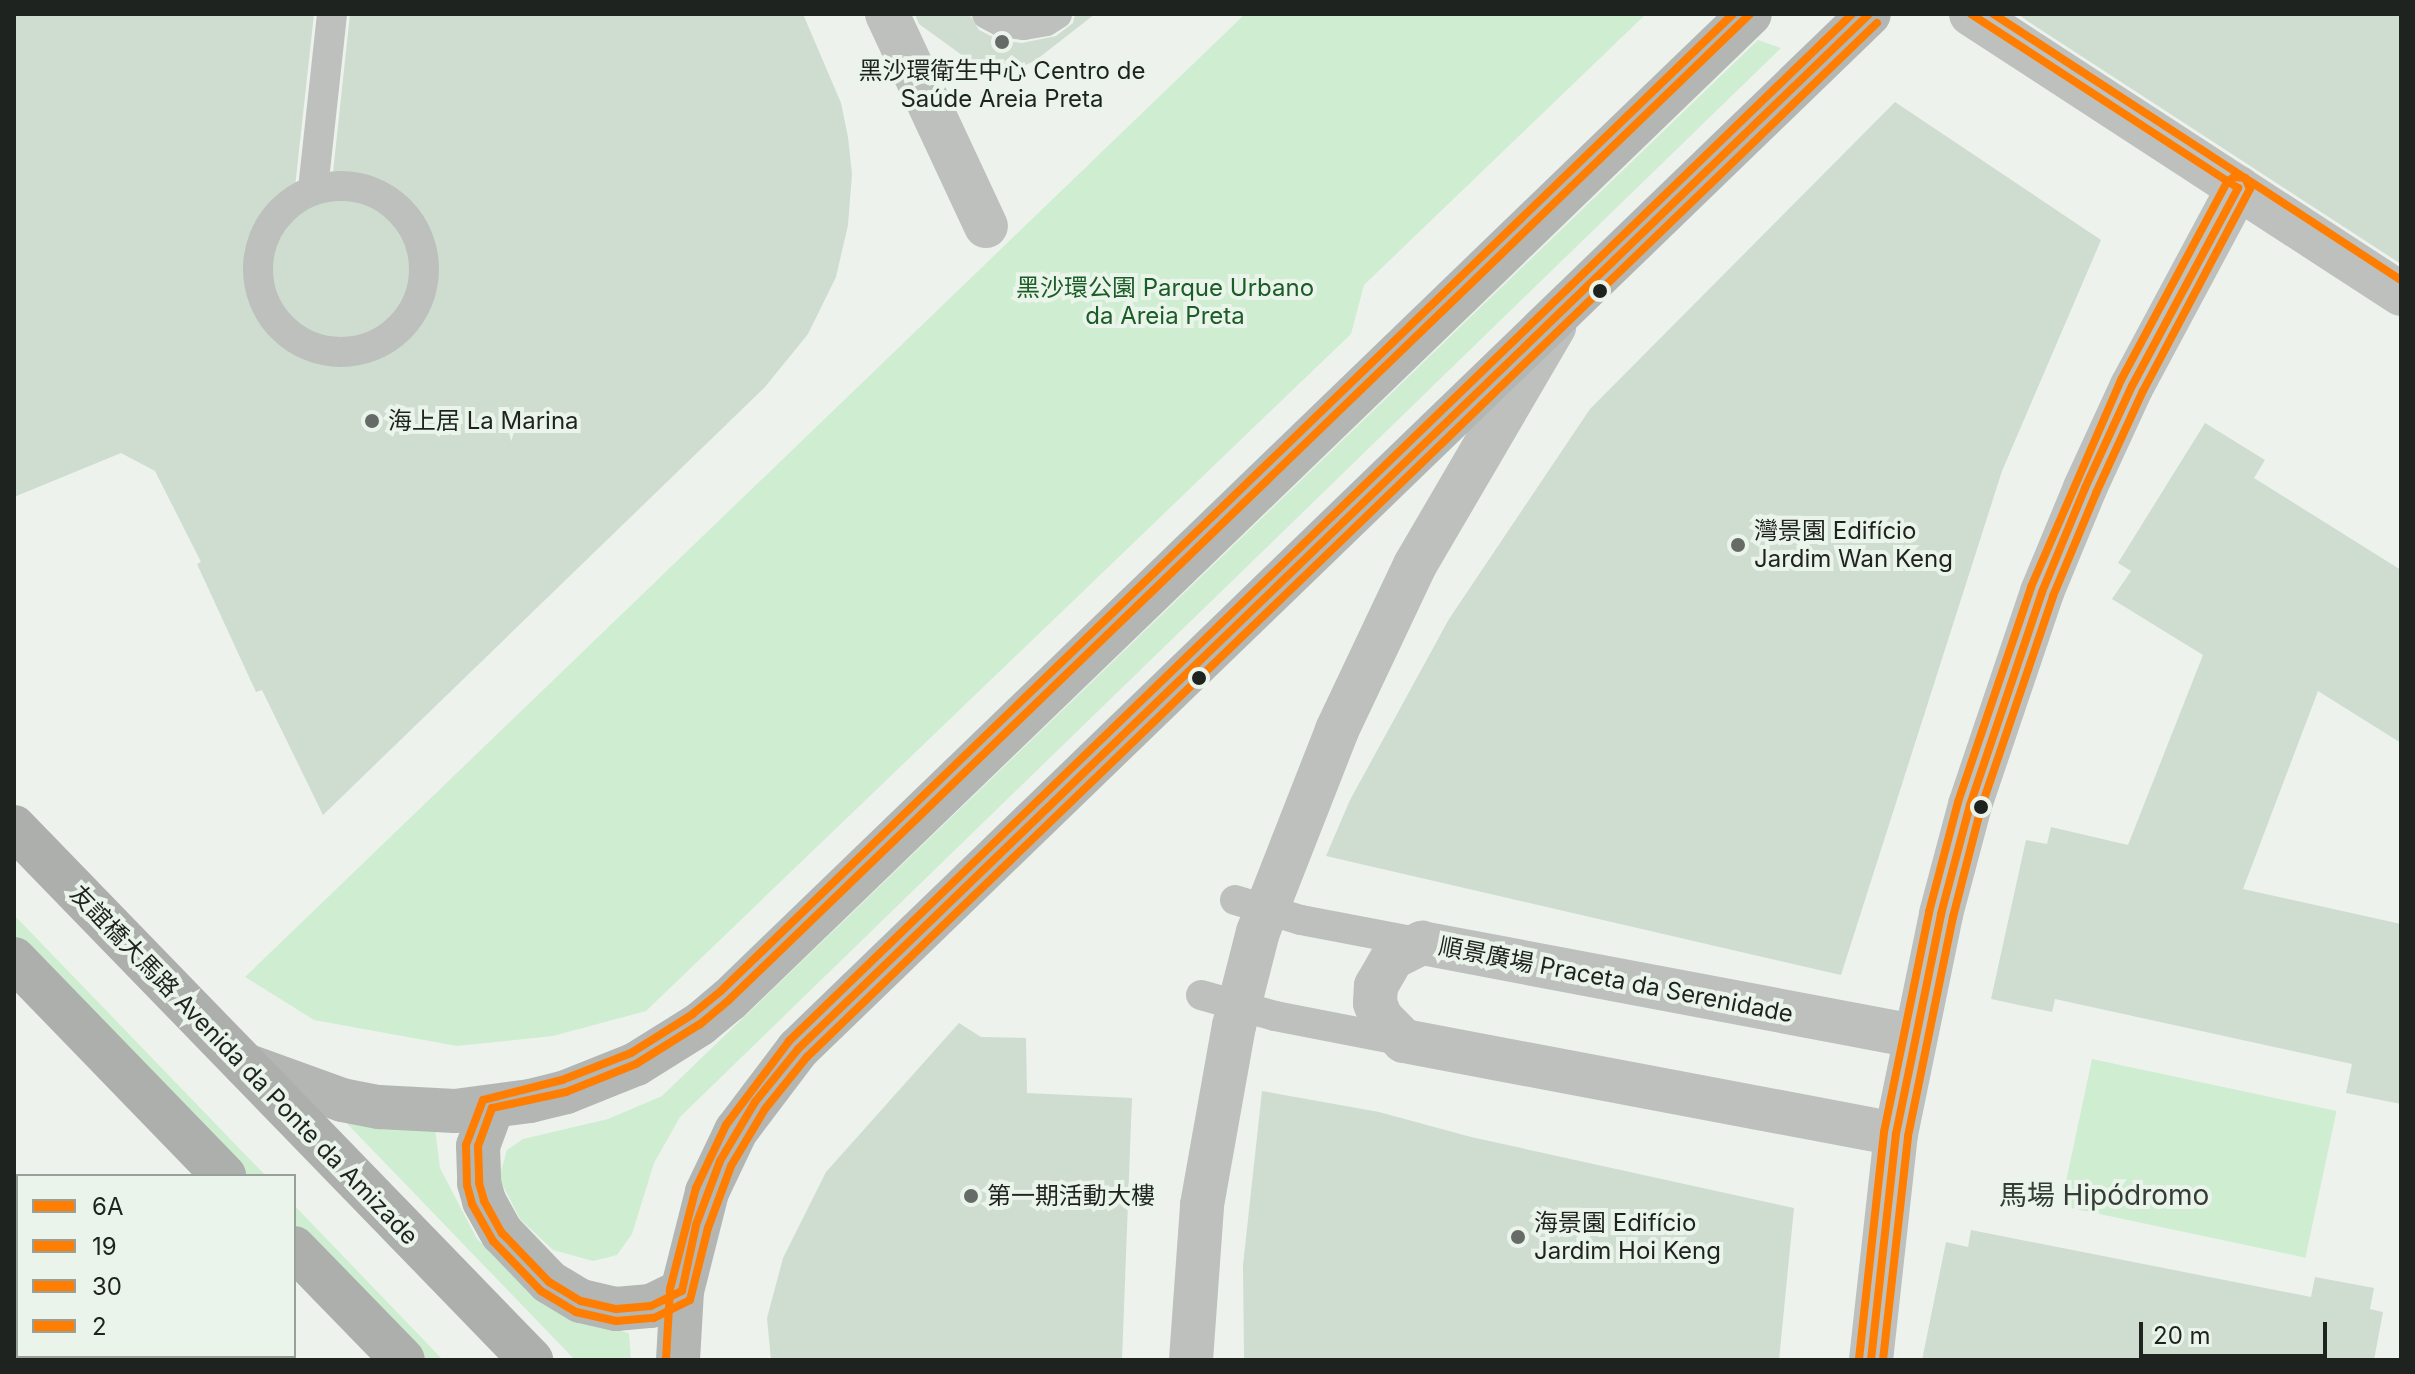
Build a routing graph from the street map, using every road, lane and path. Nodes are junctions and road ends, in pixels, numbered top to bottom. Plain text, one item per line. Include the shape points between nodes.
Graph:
1 (332, 14) edge
2 (887, 14) edge
3 (987, 14) edge
4 (1057, 14) edge
5 (1750, 14) edge
6 (1869, 14) edge
7 (1971, 14) edge
8 (2238, 188) junction
9 (313, 189) junction
10 (986, 226) dead end
11 (2401, 294) edge
12 (1565, 309) junction
13 (14, 827) edge
14 (1251, 905) junction
15 (1422, 943) junction
16 (14, 959) edge
17 (1229, 993) junction
18 (1914, 1036) junction
19 (1404, 1041) junction
20 (245, 1065) junction
21 (492, 1108) junction
22 (1896, 1134) junction
23 (222, 1174) edge
24 (296, 1250) edge
25 (682, 1291) junction
26 (403, 1360) edge
27 (531, 1360) edge
28 (678, 1360) edge
29 (1191, 1360) edge
30 (1871, 1360) edge

1 - 9 lane
2 - 10 street
3 - 4 lane via 1024,25
5 - 21 main road via 729,1000 636,1064 566,1092
6 - 12 main road
7 - 8 street
8 - 11 street
8 - 18 street via 2132,386 2042,592 1970,805
9 - 9 lane via 340,184 369,190 412,224 423,251 425,278 401,328 377,344 350,352 298,341 263,300 257,273 270,222 289,202
12 - 14 street via 1415,565
12 - 25 main road via 798,1049 755,1102 720,1161 696,1225
13 - 20 main road, 友誼橋大馬路 Avenida da Ponte da Amizade
14 - 15 lane
14 - 17 street
15 - 18 street, 順景廣場 Praceta da Serenidade
15 - 19 street, 順景廣場 Praceta da Serenidade via 1392,958 1376,986 1381,1018
16 - 23 main road
17 - 19 lane
17 - 29 street via 1202,1205
18 - 22 street
19 - 22 street
20 - 21 main road via 305,1090 379,1107
20 - 27 main road, 友誼橋大馬路 Avenida da Ponte da Amizade
21 - 25 main road via 478,1146 484,1201 502,1233 549,1282 581,1301 616,1309 651,1306
22 - 30 street
24 - 26 main road
25 - 28 main road

